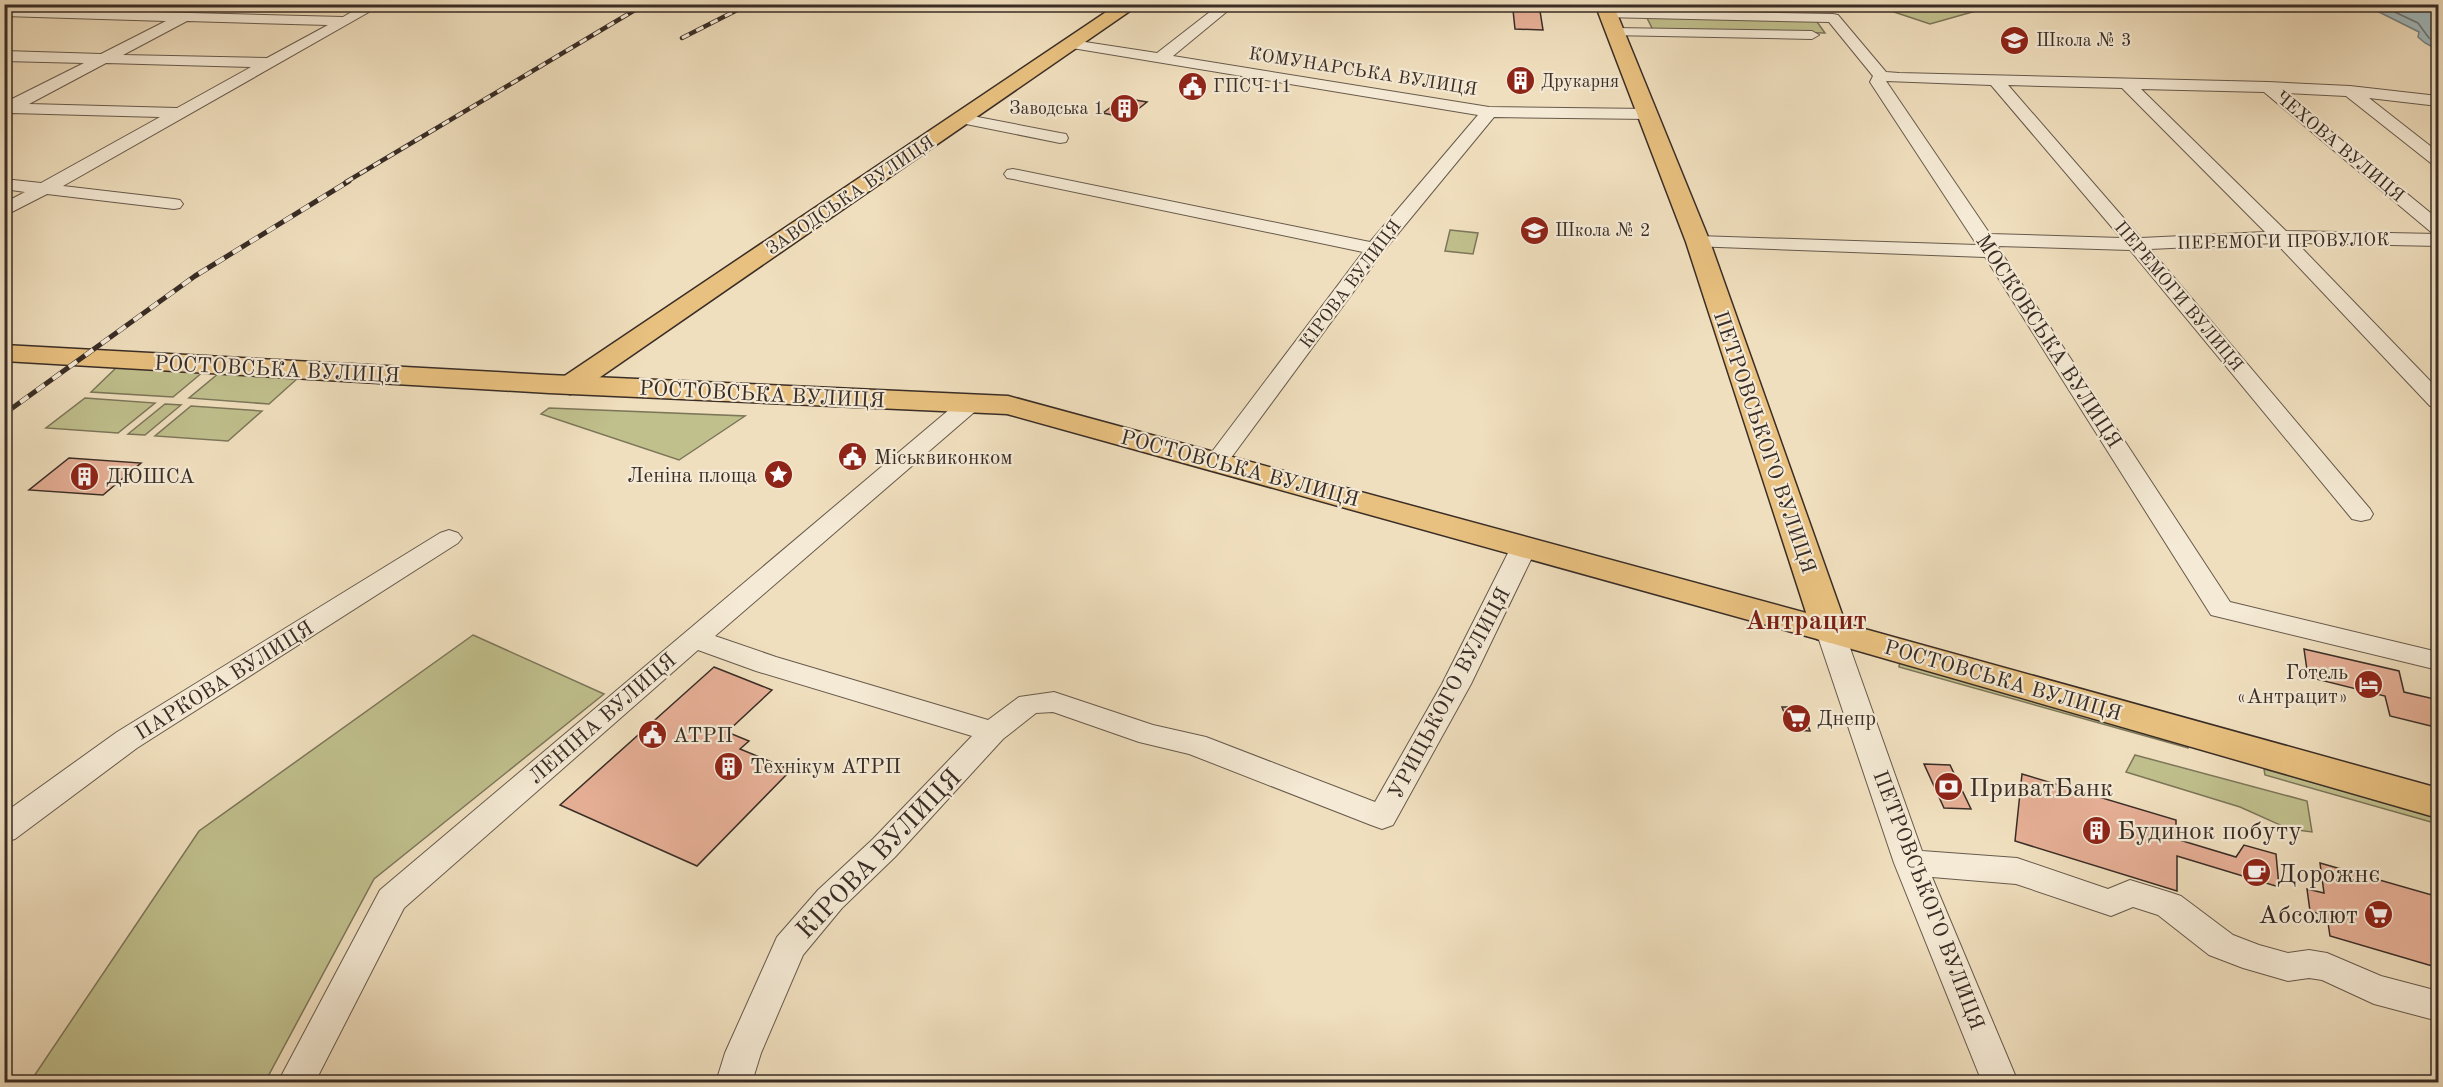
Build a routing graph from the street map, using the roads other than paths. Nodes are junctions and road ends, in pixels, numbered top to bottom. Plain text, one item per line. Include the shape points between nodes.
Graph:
1 (207, 4) edge
2 (376, 4) edge
3 (1131, 4) edge
4 (1228, 4) edge
5 (4, 12) edge
6 (187, 15) junction
7 (1608, 17) edge
8 (346, 21) junction
9 (1848, 36) junction
10 (1072, 44) junction
11 (4, 56) edge
12 (104, 58) junction
13 (1161, 58) junction
14 (270, 63) junction
15 (1881, 76) junction
16 (1995, 80) junction
17 (2127, 84) junction
18 (2268, 87) junction
19 (2350, 91) junction
20 (2439, 101) edge
21 (6, 109) edge
22 (1489, 112) junction
23 (180, 113) junction
24 (1649, 114) junction
25 (962, 119) junction
26 (1060, 138) dead end
27 (2439, 160) edge
28 (1013, 174) dead end
29 (4, 184) edge
30 (43, 188) junction
31 (174, 204) dead end
32 (4, 210) edge
33 (2439, 228) edge
34 (2281, 237) junction
35 (2439, 240) edge
36 (1698, 242) junction
37 (2136, 244) junction
38 (1988, 246) junction
39 (1375, 249) junction
40 (4, 353) edge
41 (570, 385) junction
42 (2439, 401) edge
43 (971, 403) junction
44 (1216, 461) junction
45 (2361, 514) dead end
46 (449, 538) dead end
47 (1524, 547) junction
48 (1830, 631) junction
49 (694, 639) junction
50 (2439, 661) edge
51 (993, 732) junction
52 (2439, 803) edge
53 (4, 830) edge
54 (1910, 862) junction
55 (2439, 1005) edge
56 (296, 1083) edge
57 (734, 1083) edge
58 (2000, 1083) edge

1 - 6 street
2 - 8 street
3 - 10 main road, ЗАВОДСЬКА ВУЛИЦЯ
4 - 13 street
5 - 6 street
6 - 8 street
6 - 12 street
7 - 9 street
7 - 9 street via 1833,18
7 - 24 main road, ПЕТРОВСЬКОГО ВУЛИЦЯ
8 - 14 street
9 - 15 street
10 - 13 street, КОМУНАРСЬКА ВУЛИЦЯ
10 - 25 main road, ЗАВОДСЬКА ВУЛИЦЯ
11 - 12 street
12 - 14 street
12 - 21 street
13 - 22 street, КОМУНАРСЬКА ВУЛИЦЯ
14 - 23 street
15 - 16 street
15 - 38 street, МОСКОВСЬКА ВУЛИЦЯ via 1878,82
16 - 17 street
16 - 37 street, ПЕРЕМОГИ ВУЛИЦЯ
17 - 18 street
17 - 34 street
18 - 19 street
18 - 33 street, ЧЕХОВА ВУЛИЦЯ
19 - 20 street
19 - 27 street
21 - 23 street
22 - 24 street, КОМУНАРСЬКА ВУЛИЦЯ
22 - 39 street, КІРОВА ВУЛИЦЯ
23 - 30 street
24 - 36 main road, ПЕТРОВСЬКОГО ВУЛИЦЯ
25 - 26 street
25 - 41 main road, ЗАВОДСЬКА ВУЛИЦЯ
28 - 39 street
29 - 30 street
30 - 31 street
30 - 32 street
34 - 35 street, ПЕРЕМОГИ ПРОВУЛОК
34 - 37 street, ПЕРЕМОГИ ПРОВУЛОК
34 - 42 street
36 - 38 street, ПЕРЕМОГИ ПРОВУЛОК
36 - 48 main road, ПЕТРОВСЬКОГО ВУЛИЦЯ
37 - 38 street, ПЕРЕМОГИ ПРОВУЛОК
37 - 45 street, ПЕРЕМОГИ ВУЛИЦЯ
38 - 50 street, МОСКОВСЬКА ВУЛИЦЯ via 2221,609
39 - 44 street, КІРОВА ВУЛИЦЯ
40 - 41 main road, РОСТОВСЬКА ВУЛИЦЯ
41 - 43 main road, РОСТОВСЬКА ВУЛИЦЯ
43 - 44 main road, РОСТОВСЬКА ВУЛИЦЯ via 1008,405
43 - 49 street, ЛЕНІНА ВУЛИЦЯ
44 - 47 main road, РОСТОВСЬКА ВУЛИЦЯ
46 - 53 street, ПАРКОВА ВУЛИЦЯ via 127,740
47 - 48 main road, РОСТОВСЬКА ВУЛИЦЯ
47 - 51 street, УРИЦЬКОГО ВУЛИЦЯ via 1494,612 1382,817 1195,745 1149,735 1054,702 1029,704
48 - 52 main road, РОСТОВСЬКА ВУЛИЦЯ
48 - 54 street, ПЕТРОВСЬКОГО ВУЛИЦЯ
49 - 51 street
49 - 56 street, ЛЕНІНА ВУЛИЦЯ via 392,899
51 - 57 street, КІРОВА ВУЛИЦЯ via 884,848 830,899 789,947
54 - 55 street via 2017,871 2111,903 2130,893 2169,906 2221,945 2255,958 2288,967 2327,967 2374,989
54 - 58 street, ПЕТРОВСЬКОГО ВУЛИЦЯ

